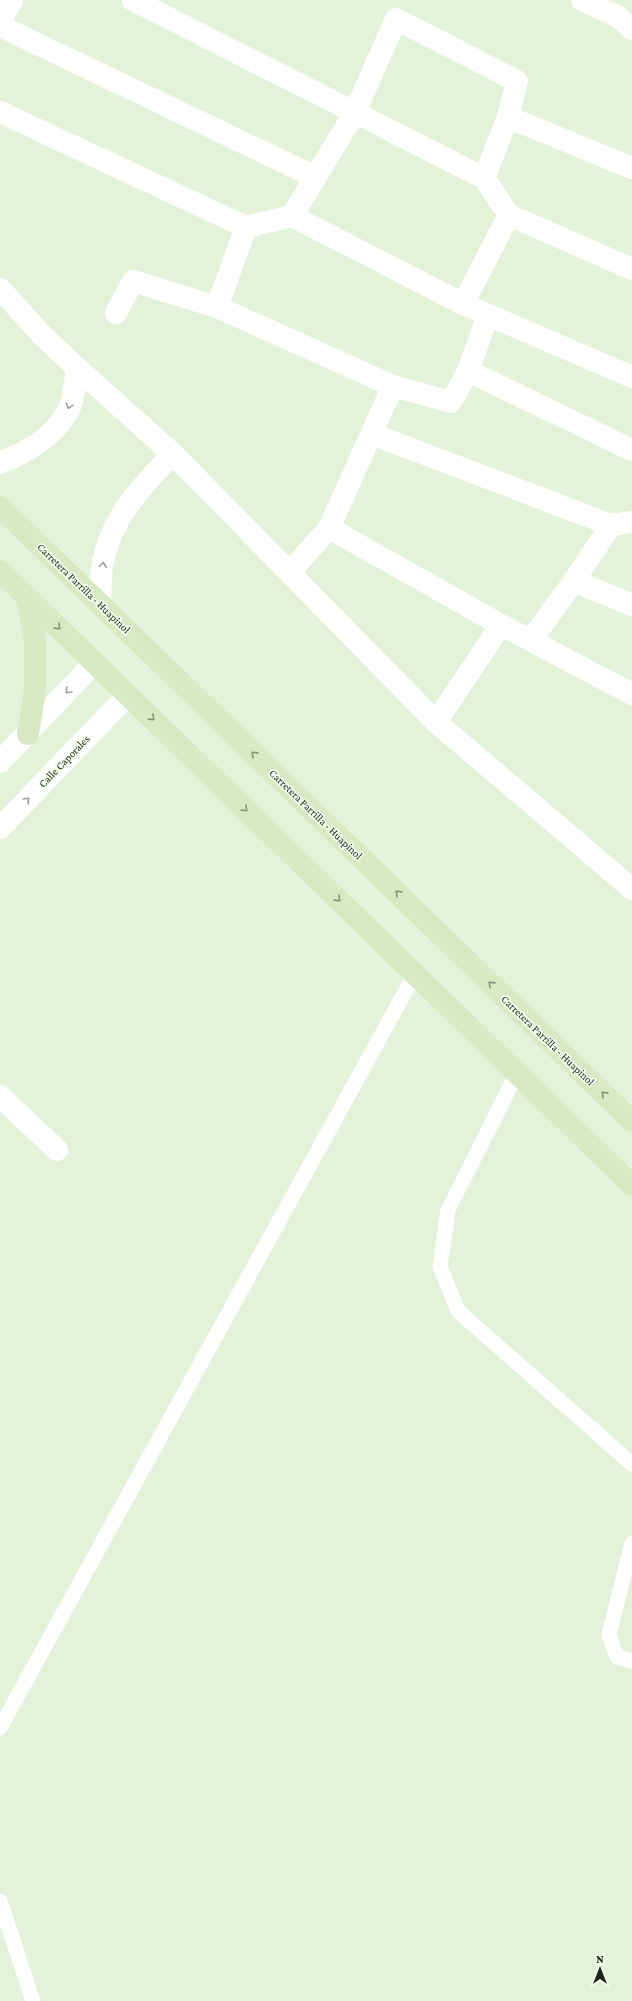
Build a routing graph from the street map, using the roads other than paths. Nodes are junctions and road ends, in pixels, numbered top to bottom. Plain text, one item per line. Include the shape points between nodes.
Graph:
1 (12, 0) edge
2 (133, 0) edge
3 (582, 0) edge
4 (0, 22) edge
5 (0, 26) edge
6 (632, 30) edge
7 (0, 112) edge
8 (356, 112) junction
9 (508, 117) junction
10 (632, 168) edge
11 (315, 177) junction
12 (484, 178) junction
13 (509, 215) junction
14 (292, 216) junction
15 (246, 226) junction
16 (632, 269) edge
17 (0, 289) edge
18 (463, 304) junction
19 (217, 307) junction
20 (116, 313) dead end
21 (488, 315) junction
22 (77, 368) junction
23 (468, 371) junction
24 (632, 377) edge
25 (393, 386) junction
26 (372, 434) junction
27 (632, 450) edge
28 (173, 454) junction
29 (0, 463) edge
30 (0, 507) edge
31 (622, 523) edge
32 (329, 528) junction
33 (0, 571) edge
34 (290, 572) junction
35 (574, 581) junction
36 (28, 598) junction
37 (100, 604) junction
38 (632, 605) edge
39 (501, 625) junction
40 (531, 640) junction
41 (94, 663) junction
42 (632, 694) edge
43 (128, 695) junction
44 (436, 722) junction
45 (28, 734) junction
46 (0, 762) edge
47 (0, 828) edge
48 (632, 889) edge
49 (415, 974) junction
50 (517, 1073) junction
51 (0, 1096) edge
52 (632, 1121) edge
53 (57, 1150) dead end
54 (632, 1185) edge
55 (631, 1464) edge
56 (632, 1543) edge
57 (632, 1661) edge
58 (0, 1728) edge
59 (0, 1901) edge
60 (33, 2001) edge

1 - 4 street
2 - 8 street
3 - 6 street via 616,16
5 - 11 street
7 - 15 street
8 - 9 street via 396,19 518,81
8 - 11 street
8 - 12 street
9 - 10 street
9 - 12 street
11 - 14 street
12 - 13 street
13 - 16 street
13 - 18 street
14 - 15 street
14 - 18 street
15 - 19 street
17 - 22 street via 42,335
18 - 21 street
19 - 20 street via 133,281
19 - 25 street
21 - 23 street
21 - 24 street
22 - 28 street
22 -> 29 street via 69,410 46,439 18,456
23 - 25 street via 451,402
23 - 27 street
25 - 26 street
26 - 31 street
26 - 32 street
28 - 34 street
37 -> 28 street via 103,561 114,527 137,491
30 - 37 main road, Carretera Parrilla - Huapinol
31 - 35 street
32 - 34 street
32 - 39 street
33 - 36 main road
34 - 44 street
35 - 38 street
35 - 40 street
36 -> 41 main road
36 - 45 main road via 35,638 35,690
52 -> 37 main road, Carretera Parrilla - Huapinol
39 - 40 street
39 - 44 street
40 - 42 street
41 - 43 main road
41 -> 45 street
47 -> 43 street, Calle Caporales
43 -> 49 main road
44 - 48 street
45 - 46 street
49 - 50 main road
49 - 58 lane
50 - 54 main road
50 - 55 lane via 448,1210 440,1267 458,1311
51 - 53 street
56 - 57 lane via 609,1635 617,1657
59 - 60 lane

